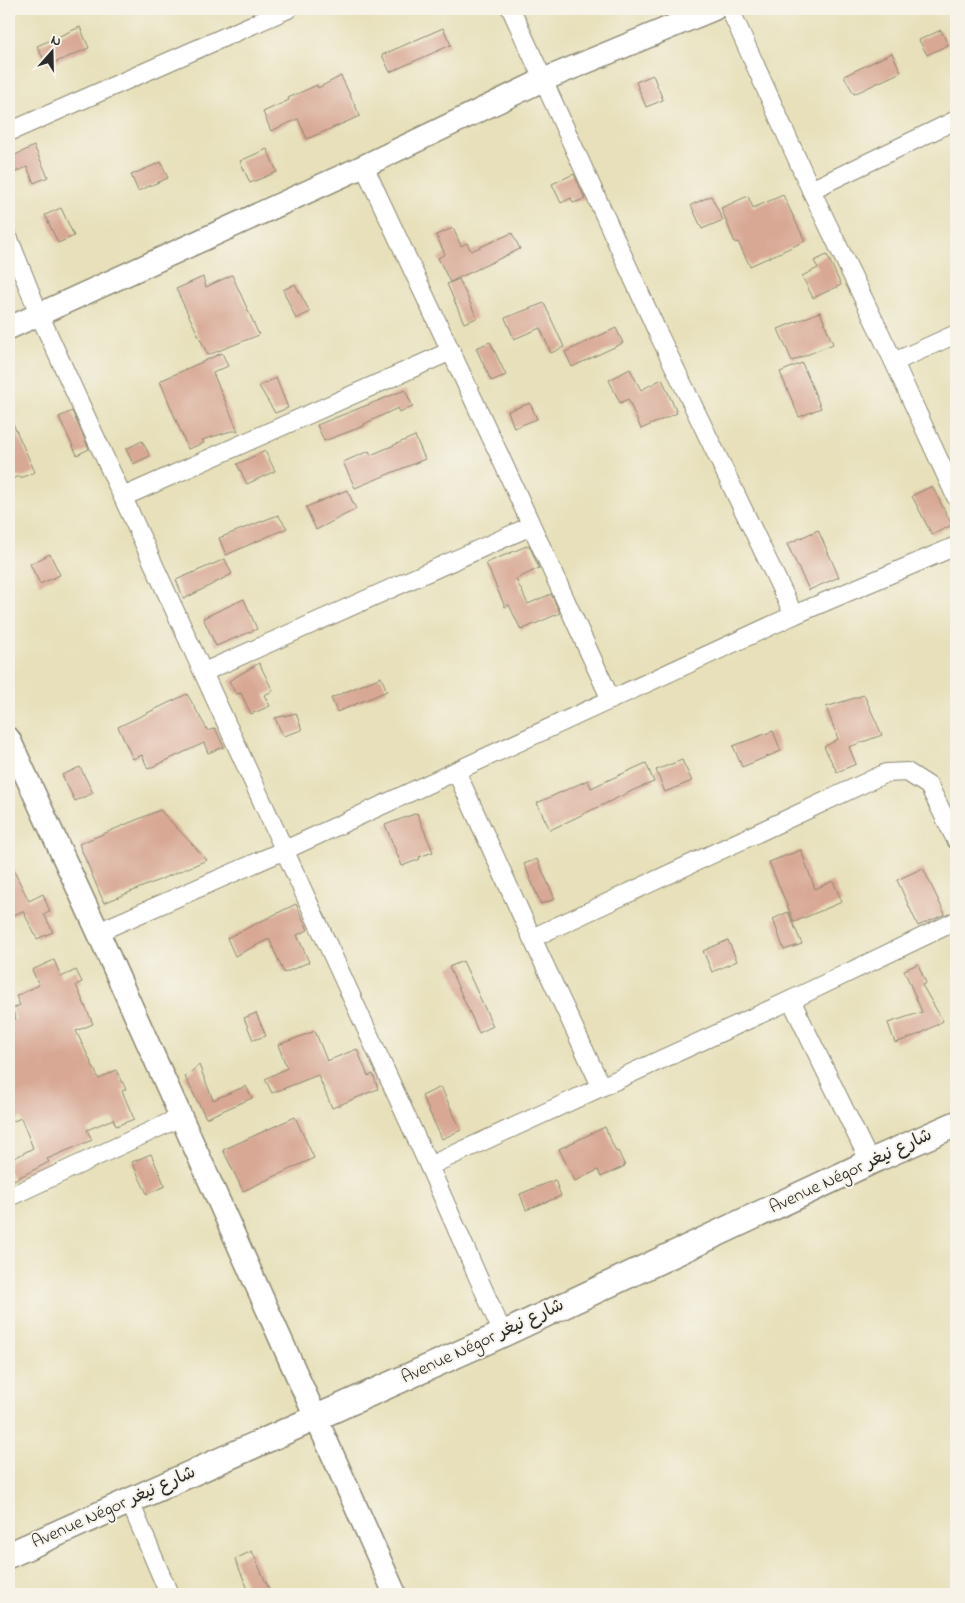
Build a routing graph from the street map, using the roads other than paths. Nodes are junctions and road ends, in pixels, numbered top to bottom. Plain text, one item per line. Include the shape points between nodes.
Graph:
1 (288, 9) edge
2 (511, 9) edge
3 (714, 9) edge
4 (730, 9) edge
5 (543, 80) junction
6 (956, 120) edge
7 (9, 132) edge
8 (364, 166) junction
9 (811, 190) junction
10 (9, 239) edge
11 (40, 314) junction
12 (9, 328) edge
13 (956, 334) edge
14 (451, 351) junction
15 (894, 362) junction
16 (123, 497) junction
17 (956, 497) edge
18 (532, 526) junction
19 (956, 546) edge
20 (794, 615) junction
21 (204, 672) junction
22 (611, 700) junction
23 (9, 740) edge
24 (456, 771) junction
25 (956, 840) edge
26 (285, 850) junction
27 (956, 922) edge
28 (98, 932) junction
29 (532, 938) junction
30 (791, 1000) junction
31 (602, 1086) junction
32 (181, 1117) junction
33 (956, 1124) edge
34 (870, 1162) junction
35 (429, 1166) junction
36 (9, 1197) edge
37 (503, 1334) junction
38 (315, 1418) junction
39 (130, 1502) junction
40 (9, 1555) edge
41 (169, 1594) edge
42 (395, 1594) edge

1 - 7 street
2 - 5 street
3 - 5 street
4 - 9 street
5 - 8 street
5 - 20 street via 657,331
6 - 9 street
8 - 11 street
8 - 14 street
9 - 15 street
10 - 11 street
11 - 12 street
11 - 16 street
13 - 15 street
14 - 16 street
14 - 18 street
15 - 17 street
16 - 21 street
18 - 21 street
18 - 22 street
19 - 20 street
20 - 22 street
21 - 26 street
22 - 24 street
23 - 28 street
24 - 26 street
24 - 29 street
25 - 29 street via 930,786 907,772 886,773
26 - 28 street
26 - 35 street
27 - 30 street
28 - 32 street
29 - 31 street
30 - 31 street
30 - 34 street
31 - 35 street
32 - 36 street
32 - 38 street
33 - 34 main road, Avenue Négor شارع نيغر
34 - 37 main road, Avenue Négor شارع نيغر
35 - 37 street
37 - 38 main road, Avenue Négor شارع نيغر
38 - 39 main road, Avenue Négor شارع نيغر
38 - 42 street
39 - 40 main road, Avenue Négor شارع نيغر
39 - 41 street

